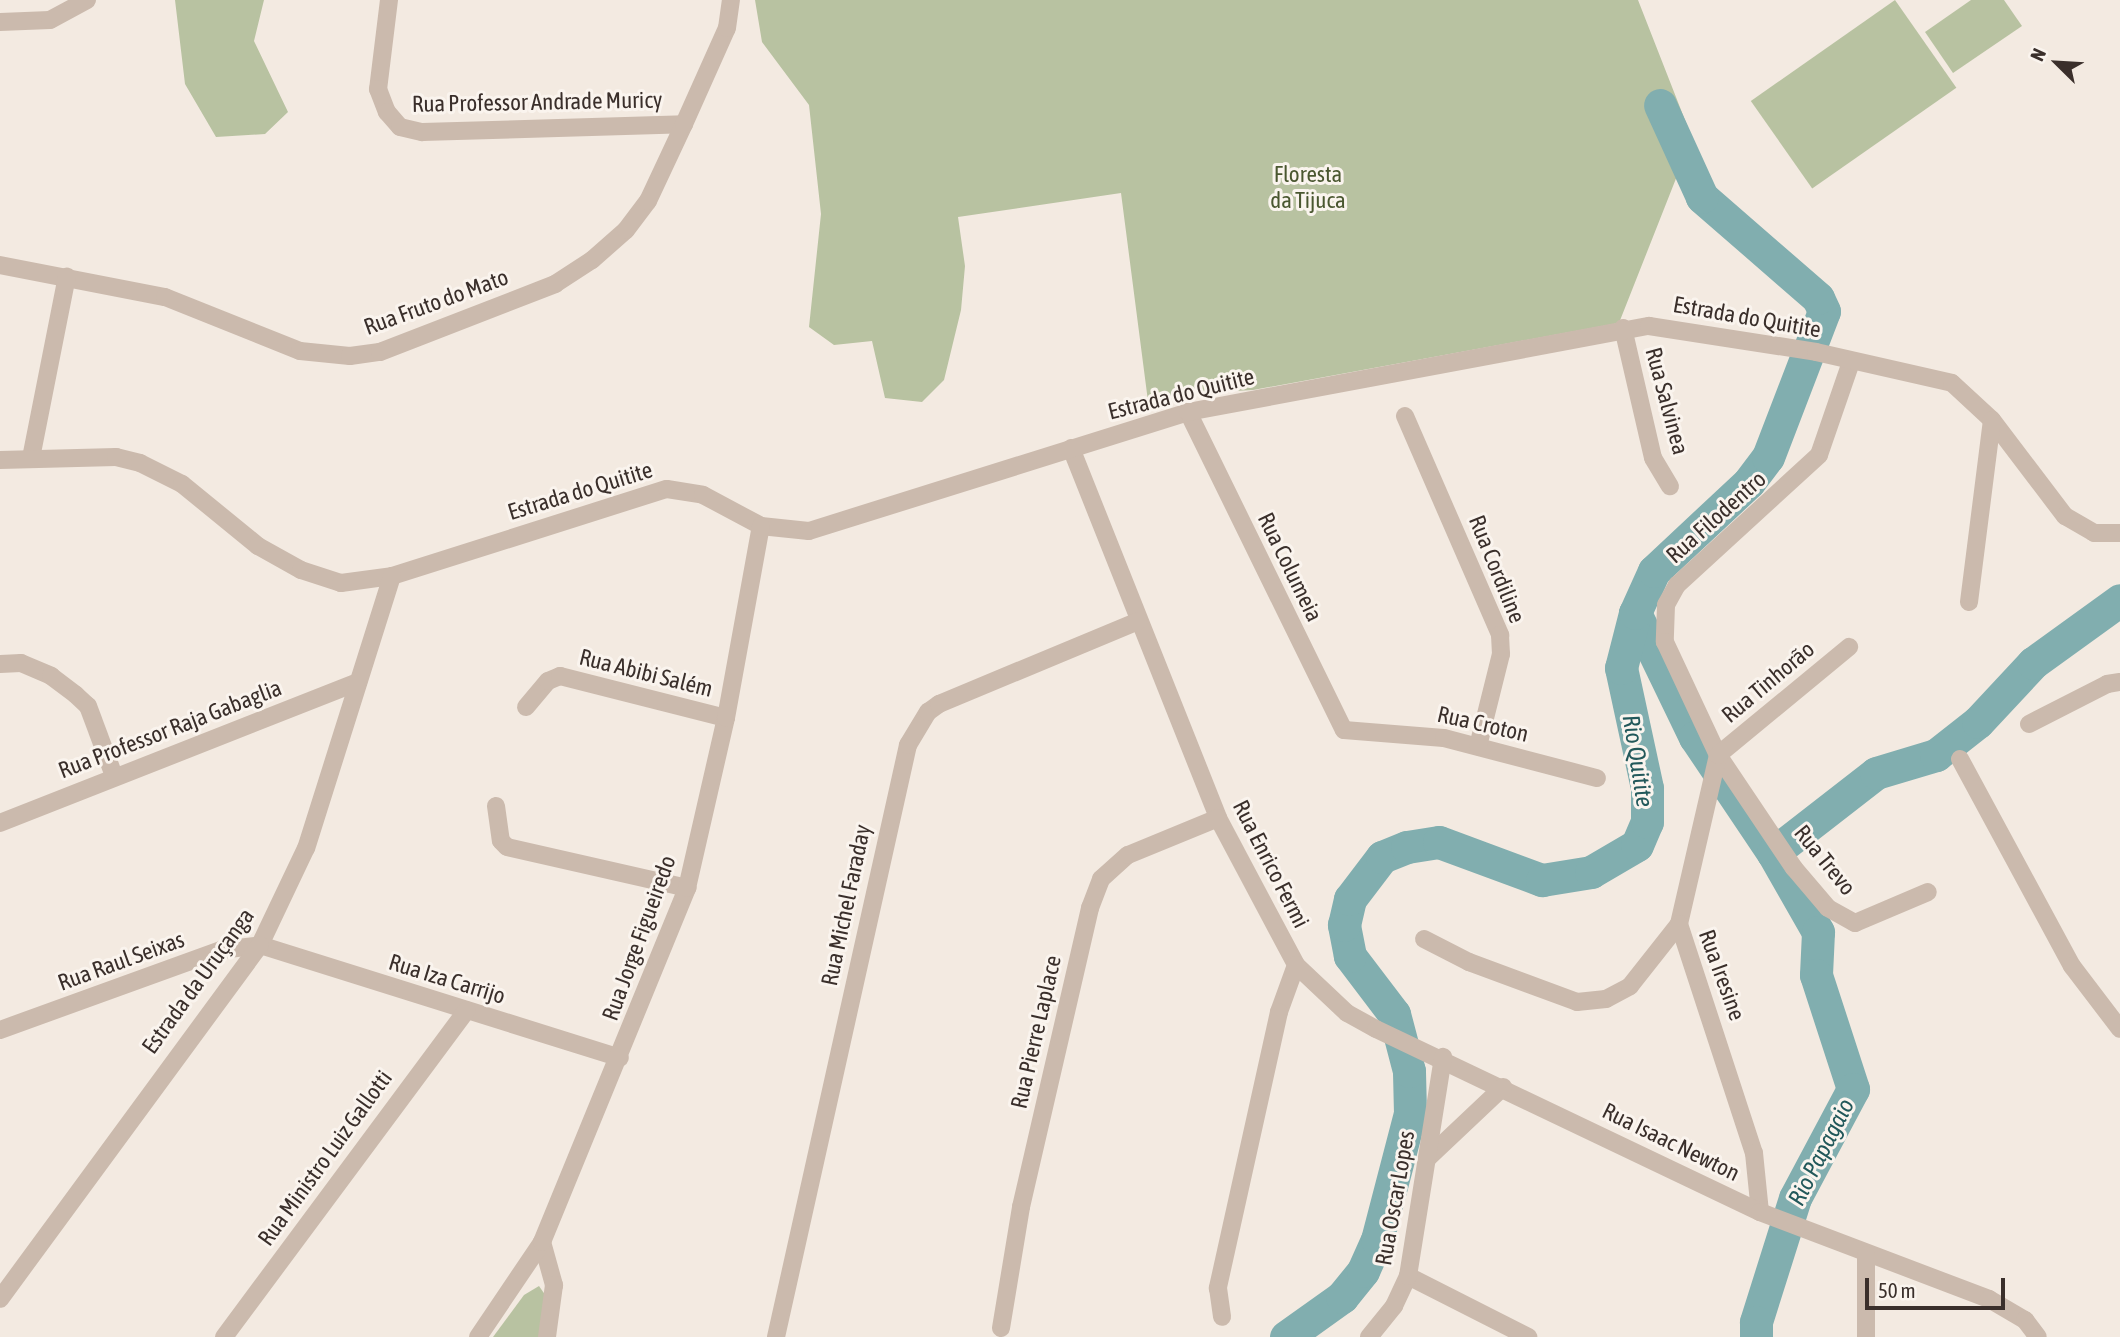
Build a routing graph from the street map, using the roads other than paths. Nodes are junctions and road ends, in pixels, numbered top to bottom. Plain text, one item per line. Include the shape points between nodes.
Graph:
1 (87, 0) edge
2 (389, 0) edge
3 (732, 0) edge
4 (0, 22) edge
5 (684, 124) junction
6 (0, 265) edge
7 (66, 276) junction
8 (1623, 328) junction
9 (1852, 362) junction
10 (1188, 412) junction
11 (1405, 416) dead end
12 (1992, 420) junction
13 (1071, 448) junction
14 (31, 458) junction
15 (0, 460) edge
16 (1670, 486) dead end
17 (761, 526) junction
18 (2120, 533) edge
19 (392, 576) junction
20 (1969, 601) dead end
21 (1138, 621) junction
22 (1849, 647) dead end
23 (0, 664) edge
24 (358, 682) junction
25 (2120, 682) edge
26 (526, 708) dead end
27 (726, 718) junction
28 (2029, 724) dead end
29 (1357, 733) joint
30 (1478, 746) junction
31 (1718, 759) junction
32 (1960, 759) dead end
33 (114, 776) junction
34 (1597, 778) dead end
35 (496, 806) dead end
36 (1218, 818) junction
37 (0, 823) edge
38 (687, 888) junction
39 (1928, 892) dead end
40 (1679, 925) junction
41 (1424, 940) dead end
42 (260, 945) junction
43 (1296, 965) junction
44 (467, 1010) junction
45 (2120, 1029) edge
46 (0, 1030) edge
47 (1435, 1054) junction
48 (620, 1058) junction
49 (1503, 1087) junction
50 (1429, 1157) junction
51 (1766, 1214) junction
52 (542, 1242) junction
53 (1866, 1255) junction
54 (1408, 1276) junction
55 (0, 1299) edge
56 (1222, 1317) dead end
57 (1001, 1328) dead end
58 (224, 1337) edge
59 (478, 1337) edge
60 (547, 1337) edge
61 (776, 1337) edge
62 (1369, 1337) edge
63 (1528, 1337) edge
64 (1866, 1337) edge
65 (2038, 1337) edge

1 - 4 street via 50,20
2 - 5 street, Rua Professor Andrade Muricy via 377,89 387,113 400,128 422,132
3 - 5 street, Rua Fruto do Mato via 727,29
5 - 7 street, Rua Fruto do Mato via 648,201 593,260 555,284 380,352 350,356 300,351 165,297
6 - 7 street, Rua Fruto do Mato
7 - 14 street
8 - 9 street, Estrada do Quitite via 1662,326
8 - 10 street, Estrada do Quitite
8 - 16 street, Rua Salvinea via 1653,458
9 - 12 street, Estrada do Quitite via 1952,383
9 - 31 street, Rua Filodentro via 1814,462 1698,563 1670,595 1665,642
10 - 13 street, Estrada do Quitite
10 - 29 street, Rua Columeia via 1338,724
11 - 30 street, Rua Cordiline via 1500,635 1501,654
12 - 18 street, Estrada do Quitite via 2065,516 2094,533
12 - 20 street
13 - 17 street, Estrada do Quitite via 809,531
13 - 21 street, Rua Enrico Fermi
14 - 15 street, Estrada do Quitite
14 - 19 street, Estrada do Quitite via 116,457 140,463 181,484 258,546 301,570 341,583
17 - 19 street, Estrada do Quitite via 703,495 667,489
17 - 27 street, Rua Jorge Figueiredo
19 - 24 street, Estrada da Uruçanga
21 - 36 street, Rua Enrico Fermi
21 - 61 street, Rua Michel Faraday via 939,704 908,745
22 - 31 street, Rua Tinhorão
23 - 33 street via 21,663 51,676 88,706
24 - 33 street, Rua Professor Raja Gabaglia
24 - 42 street, Estrada da Uruçanga via 306,848
25 - 28 street via 2107,684
26 - 27 street, Rua Abibi Salém via 548,681 560,677
27 - 38 street, Rua Jorge Figueiredo
29 - 30 street, Rua Croton via 1417,734
30 - 34 street, Rua Croton
31 - 39 street, Rua Trevo via 1786,856 1843,920 1855,922
31 - 40 street, Rua Iresine
32 - 45 street via 2072,965
33 - 37 street, Rua Professor Raja Gabaglia
35 - 38 street via 501,841 507,847
36 - 43 street, Rua Enrico Fermi
36 - 57 street, Rua Pierre Laplace via 1128,855 1101,879 1090,908 1021,1207
38 - 48 street, Rua Jorge Figueiredo
40 - 41 street via 1630,986 1606,999 1577,1002
40 - 51 street, Rua Iresine via 1754,1153
42 - 44 street, Rua Iza Carrijo
42 - 46 street, Rua Raul Seixas via 221,950
42 - 55 street, Estrada da Uruçanga
43 - 47 street, Rua Isaac Newton via 1347,1013
43 - 56 street, Rua Enrico Fermi via 1279,1012 1217,1288
44 - 48 street, Rua Iza Carrijo
44 - 58 street, Rua Ministro Luiz Gallotti
47 - 49 street, Rua Isaac Newton
47 - 50 street, Rua Oscar Lopes
48 - 52 street, Rua Jorge Figueiredo
49 - 50 street
49 - 51 street, Rua Isaac Newton
50 - 54 street, Rua Oscar Lopes
51 - 53 street, Rua Isaac Newton
52 - 59 street, Rua Jorge Figueiredo
52 - 60 street via 554,1285
53 - 64 street
53 - 65 street, Rua Isaac Newton via 1989,1299 2025,1320
54 - 62 street, Rua Oscar Lopes via 1394,1306
54 - 63 street

